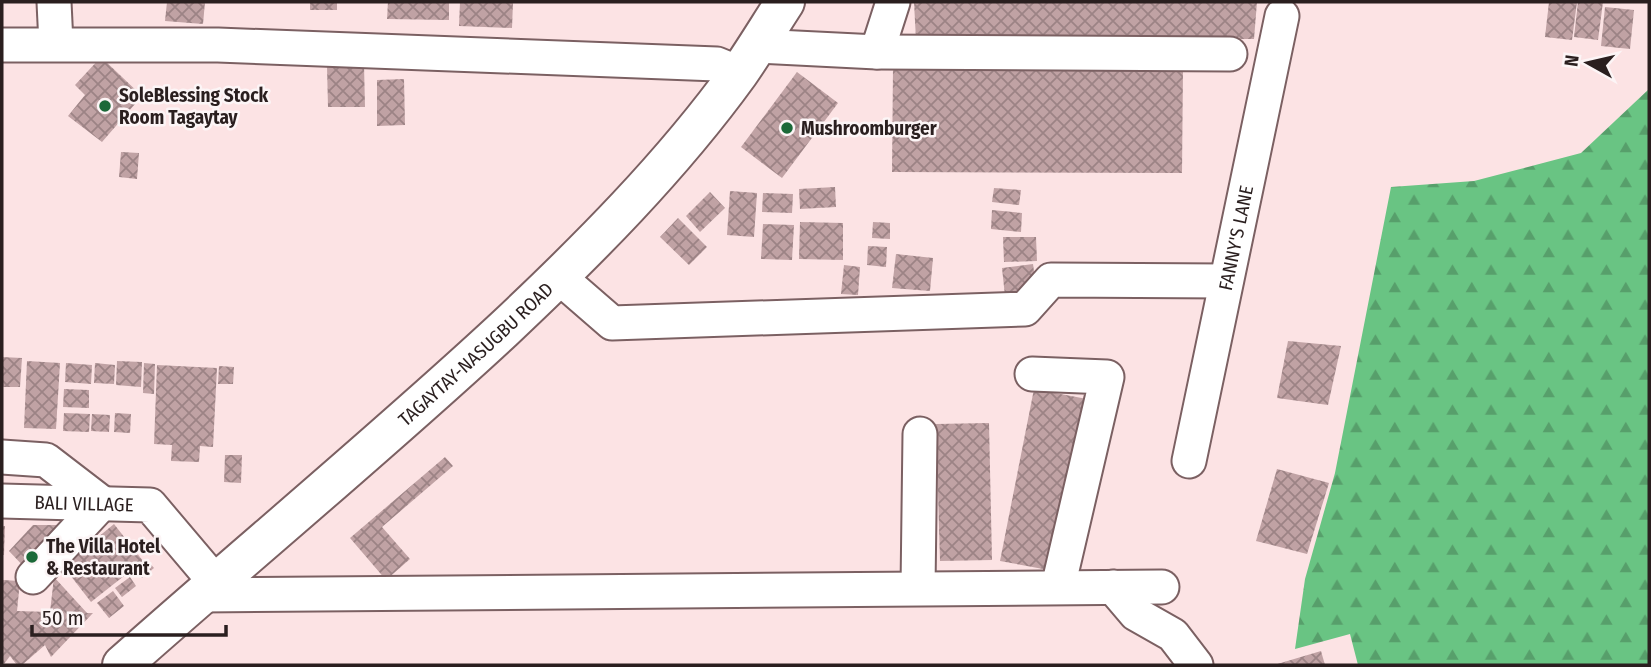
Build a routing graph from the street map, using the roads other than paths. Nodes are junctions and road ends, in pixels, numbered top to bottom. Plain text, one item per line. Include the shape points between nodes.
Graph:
1 (54, 2) edge
2 (785, 2) edge
3 (893, 2) edge
4 (1282, 16) dead end
5 (56, 44) junction
6 (2, 45) edge
7 (877, 52) junction
8 (1230, 54) dead end
9 (748, 59) junction
10 (559, 277) junction
11 (1226, 281) junction
12 (1032, 374) dead end
13 (920, 434) dead end
14 (2, 457) edge
15 (1189, 461) dead end
16 (2, 501) edge
17 (102, 503) junction
18 (33, 577) dead end
19 (1058, 587) junction
20 (1113, 587) junction
21 (1162, 587) dead end
22 (918, 588) junction
23 (208, 589) junction
24 (122, 665) edge
25 (1196, 665) edge

1 - 5 street
2 - 9 main road, TAGAYTAY-NASUGBU ROAD
3 - 7 street
4 - 11 street, FANNY'S LANE
5 - 6 street
5 - 9 street via 218,45 716,64
7 - 8 street
7 - 9 street
9 - 10 main road, TAGAYTAY-NASUGBU ROAD via 655,176
10 - 11 street via 612,323 1025,309 1051,280
10 - 23 main road, TAGAYTAY-NASUGBU ROAD
11 - 15 street, FANNY'S LANE
12 - 19 street via 1107,377
13 - 22 street
14 - 17 street via 46,460
16 - 17 street, BALI VILLAGE
17 - 18 street
17 - 23 street, BALI VILLAGE via 150,505
19 - 20 street
19 - 22 street
20 - 21 street
20 - 25 street via 1136,614 1173,635
22 - 23 street
23 - 24 main road, TAGAYTAY-NASUGBU ROAD

